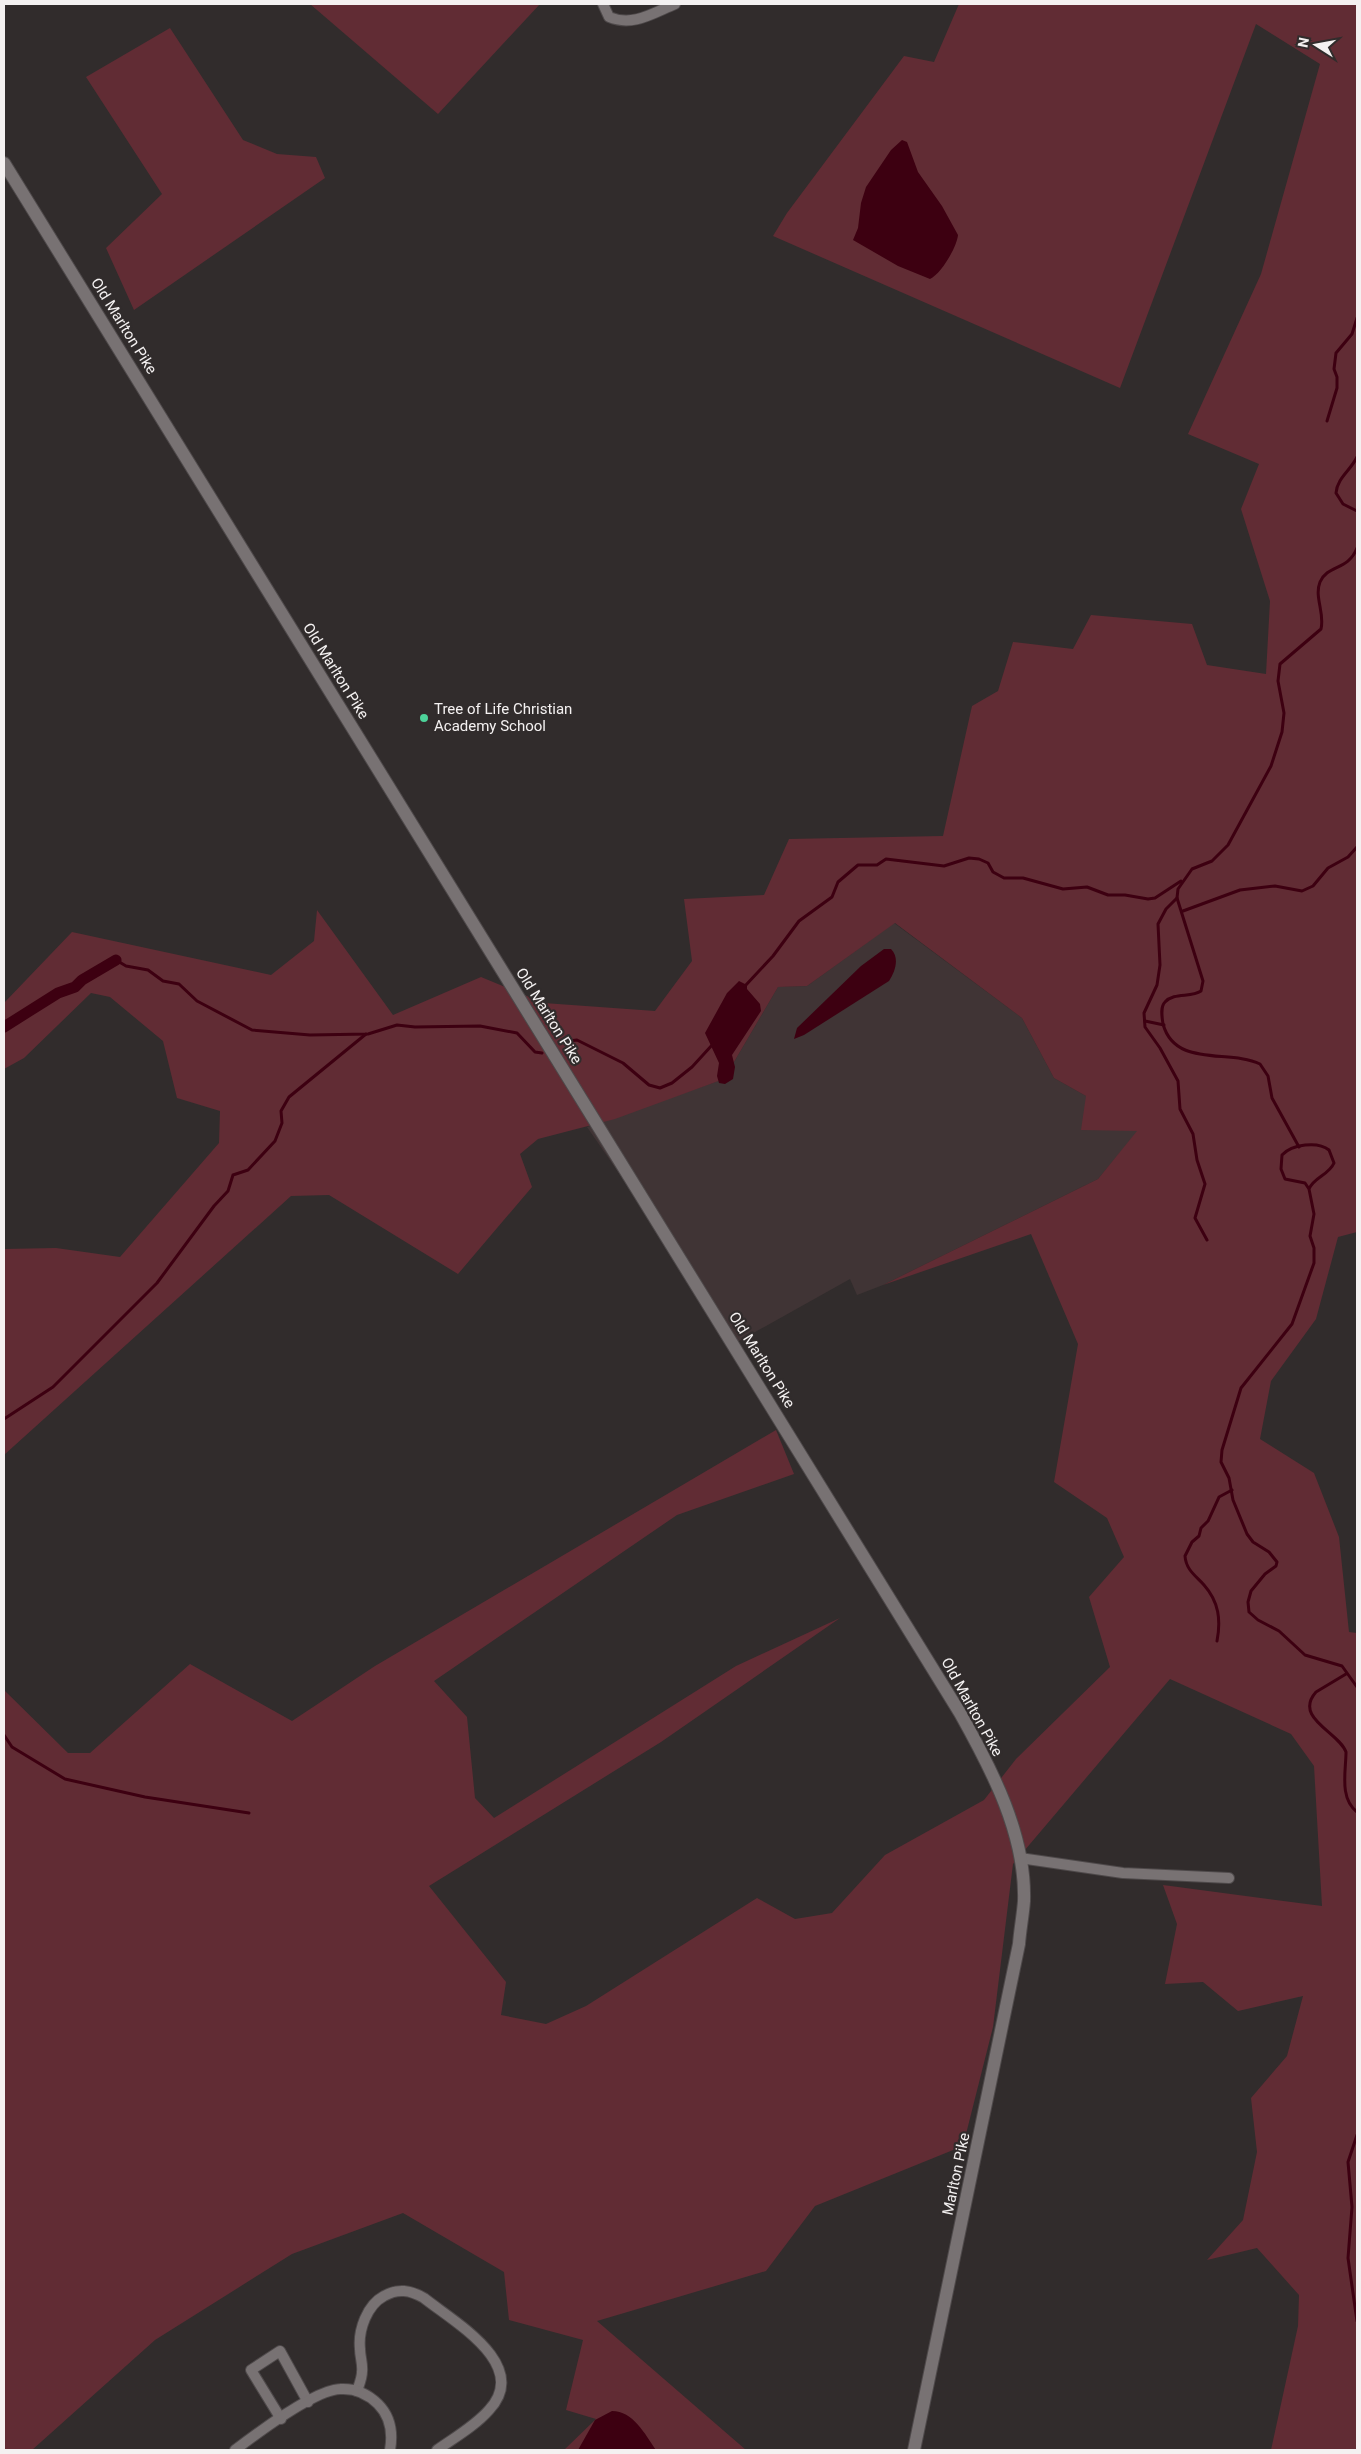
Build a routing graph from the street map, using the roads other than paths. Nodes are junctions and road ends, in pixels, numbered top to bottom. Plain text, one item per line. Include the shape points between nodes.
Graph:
1 (603, 4) edge
2 (676, 4) edge
3 (4, 163) edge
4 (1020, 1858) junction
5 (1229, 1878) dead end
6 (1024, 1903) joint
7 (357, 2390) junction
8 (308, 2402) junction
9 (281, 2419) junction
10 (234, 2450) edge
11 (390, 2450) edge
12 (437, 2450) edge
13 (914, 2450) edge

1 - 2 street via 609,17 622,22 630,22
3 - 4 street, Old Marlton Pike via 960,1713 1003,1799
4 - 5 street via 1123,1873
4 - 6 street, Old Marlton Pike
6 - 13 street, Marlton Pike via 1013,1973
7 - 8 street via 340,2388
7 - 11 street via 373,2399 388,2417 392,2439
7 - 12 street via 362,2374 359,2347 363,2325 372,2305 391,2292 402,2290 424,2298 485,2346 494,2356 500,2377 500,2391 488,2412
8 - 9 street
8 - 9 street via 280,2351 251,2370
9 - 10 street

